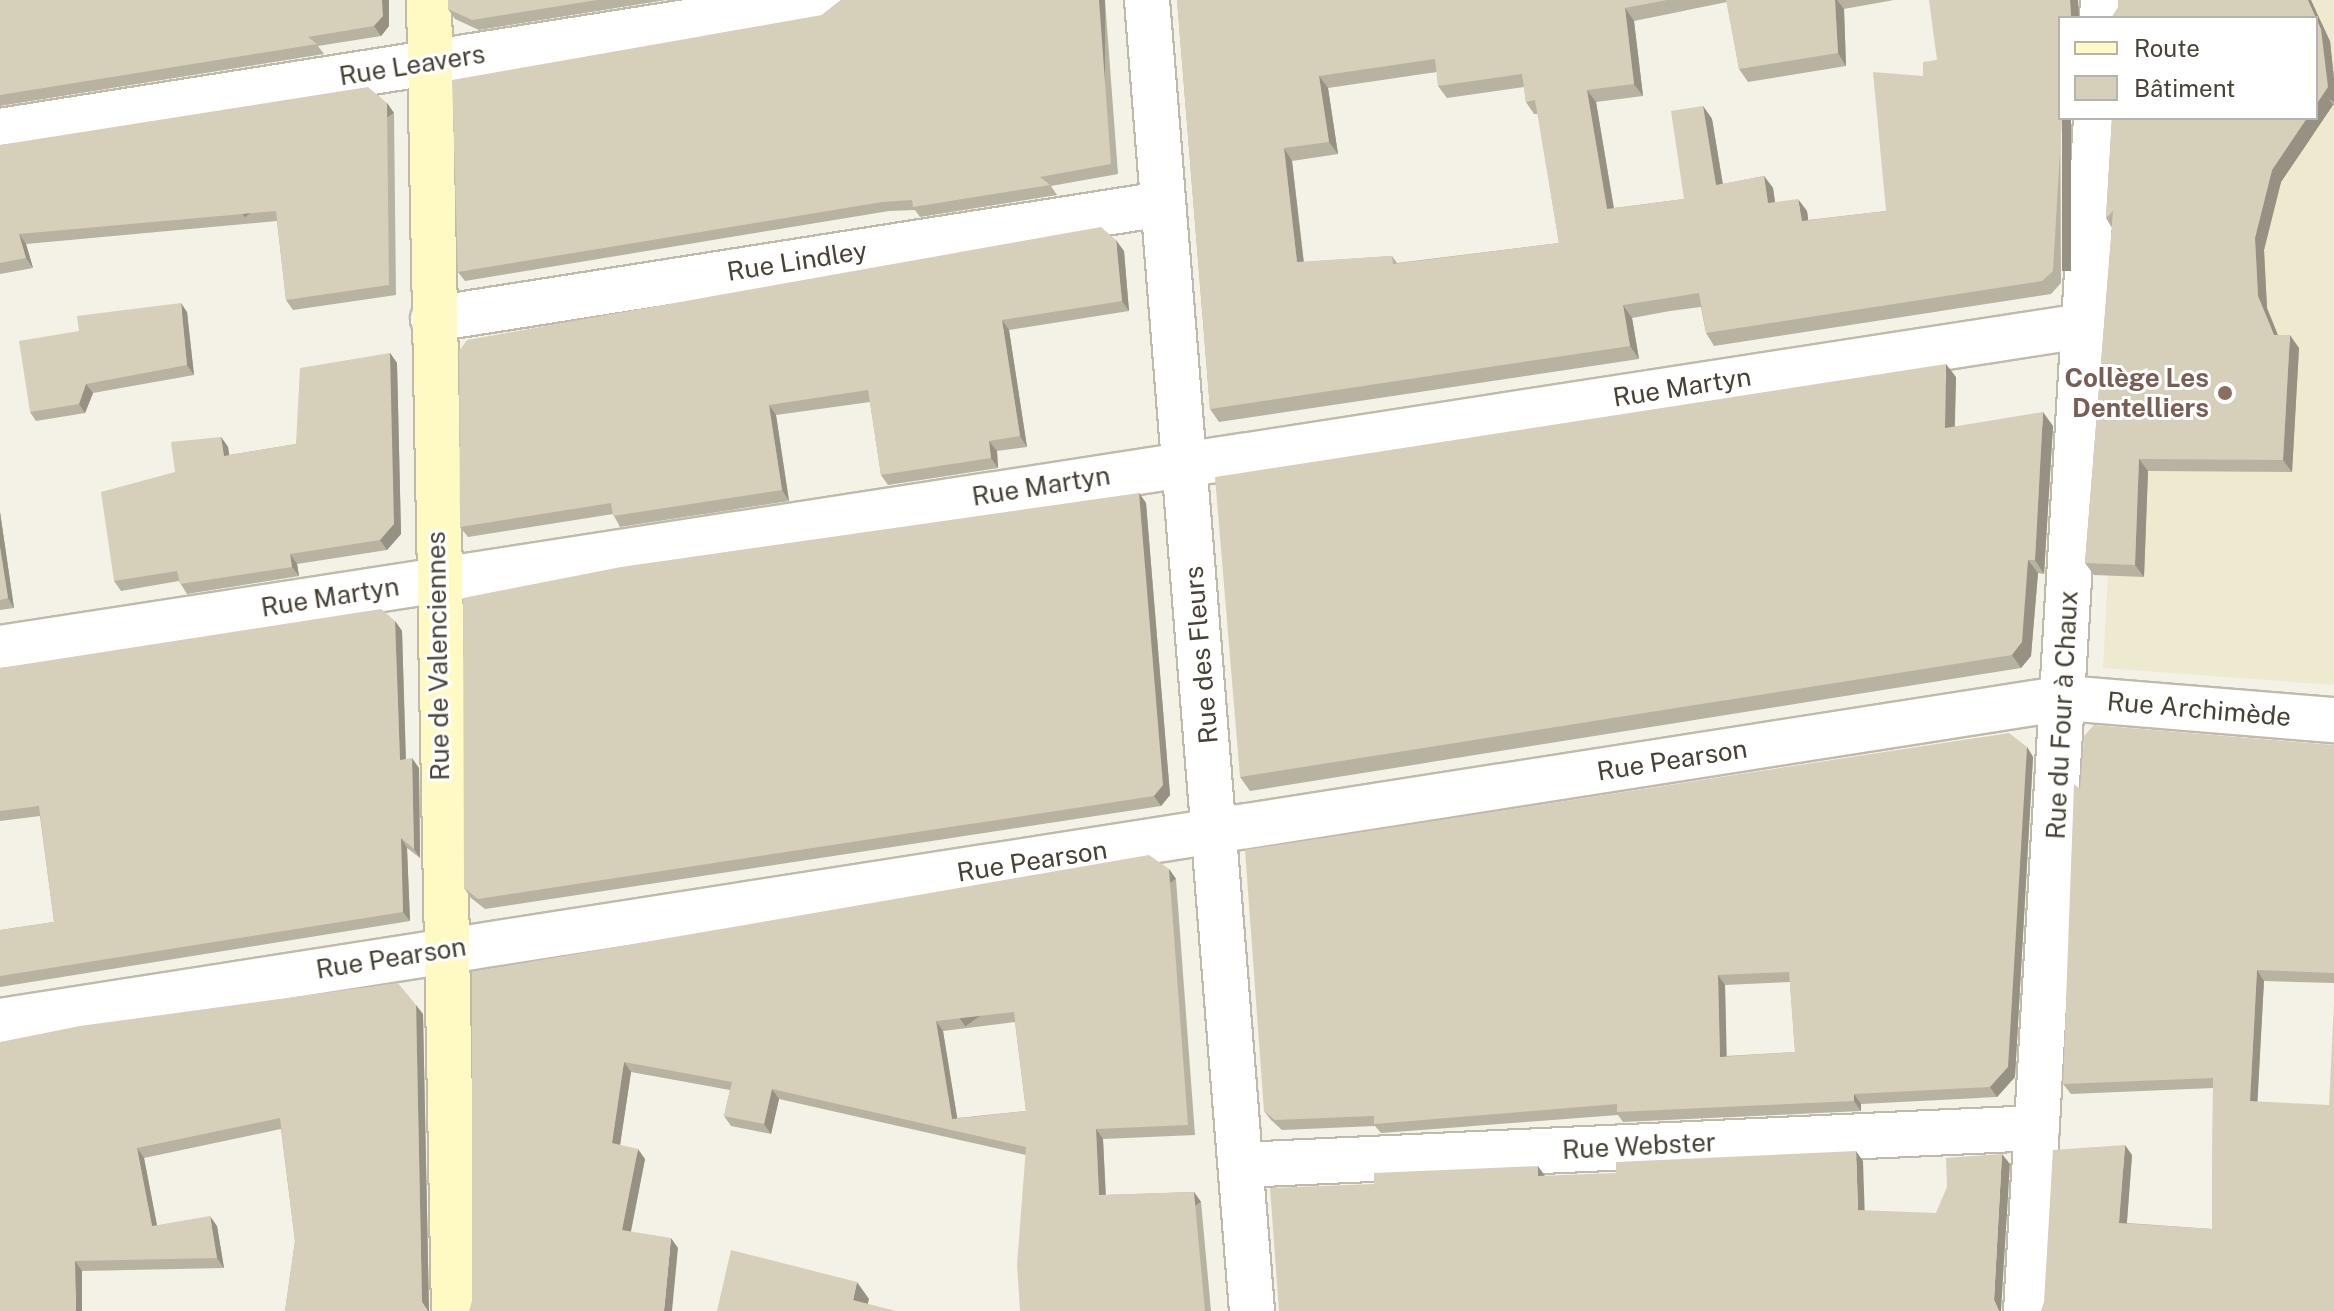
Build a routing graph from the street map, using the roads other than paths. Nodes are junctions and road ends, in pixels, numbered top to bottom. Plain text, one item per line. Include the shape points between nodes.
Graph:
1 (429, 0) edge
2 (825, 0) edge
3 (1147, 0) edge
4 (430, 63) junction
5 (2096, 120) edge
6 (0, 131) edge
7 (1162, 204) junction
8 (433, 319) junction
9 (2083, 326) junction
10 (1185, 463) junction
11 (436, 581) junction
12 (0, 648) edge
13 (2064, 698) junction
14 (2334, 720) edge
15 (1215, 833) junction
16 (443, 950) junction
17 (0, 1021) edge
18 (2037, 1128) junction
19 (1241, 1165) junction
20 (454, 1311) edge
21 (1252, 1311) edge
22 (2026, 1311) edge

1 - 4 main road, Rue de Valenciennes
2 - 4 street, Rue Leavers
3 - 7 street, Rue des Fleurs
4 - 6 street, Rue Leavers
4 - 8 main road, Rue de Valenciennes
5 - 9 street, Rue du Four à Chaux
7 - 8 street, Rue Lindley
7 - 10 street, Rue des Fleurs
8 - 11 main road, Rue de Valenciennes
9 - 10 street, Rue Martyn
9 - 13 street, Rue du Four à Chaux
10 - 11 street, Rue Martyn
10 - 15 street, Rue des Fleurs
11 - 12 street, Rue Martyn
11 - 16 main road, Rue de Valenciennes
13 - 14 street, Rue Archimède
13 - 15 street, Rue Pearson
13 - 18 street, Rue du Four à Chaux
15 - 16 street, Rue Pearson
15 - 19 street, Rue des Fleurs
16 - 17 street, Rue Pearson
16 - 20 main road, Rue de Valenciennes
18 - 19 street, Rue Webster
18 - 22 street, Rue du Four à Chaux
19 - 21 street, Rue des Fleurs

